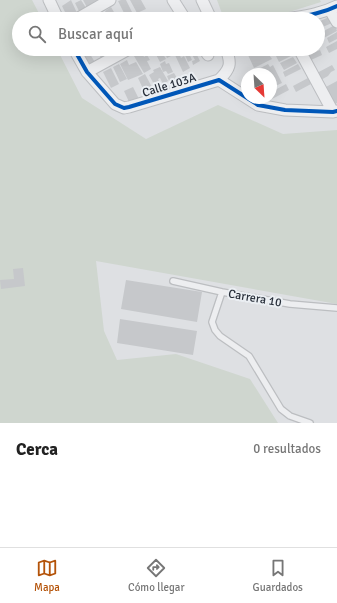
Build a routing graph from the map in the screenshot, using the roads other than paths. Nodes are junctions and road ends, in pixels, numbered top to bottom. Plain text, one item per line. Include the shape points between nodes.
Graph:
1 (49, 0) edge
2 (110, 0) edge
3 (173, 0) edge
4 (202, 0) edge
5 (333, 8) edge
6 (55, 12) edge
7 (89, 12) edge
8 (181, 12) edge
9 (208, 12) edge
10 (321, 12) edge
11 (337, 22) edge
12 (78, 56) edge
13 (116, 56) edge
14 (228, 56) edge
15 (303, 56) edge
16 (87, 72) junction
17 (219, 80) junction
18 (335, 111) edge
19 (173, 281) dead end
20 (222, 292) junction
21 (337, 308) edge
22 (310, 423) edge

1 - 6 street
2 - 7 street
3 - 8 street
4 - 9 street
5 - 10 street
5 - 11 street
12 - 16 street
13 - 16 street
14 - 17 street via 230,65
15 - 18 street
16 - 17 street, Calle 103A via 115,104 124,108
17 - 18 street via 258,105 285,110
19 - 20 lane, Carrera 10
20 - 21 lane, Carrera 10 via 290,304
20 - 22 lane via 212,322 215,330 250,356 281,409 290,416

